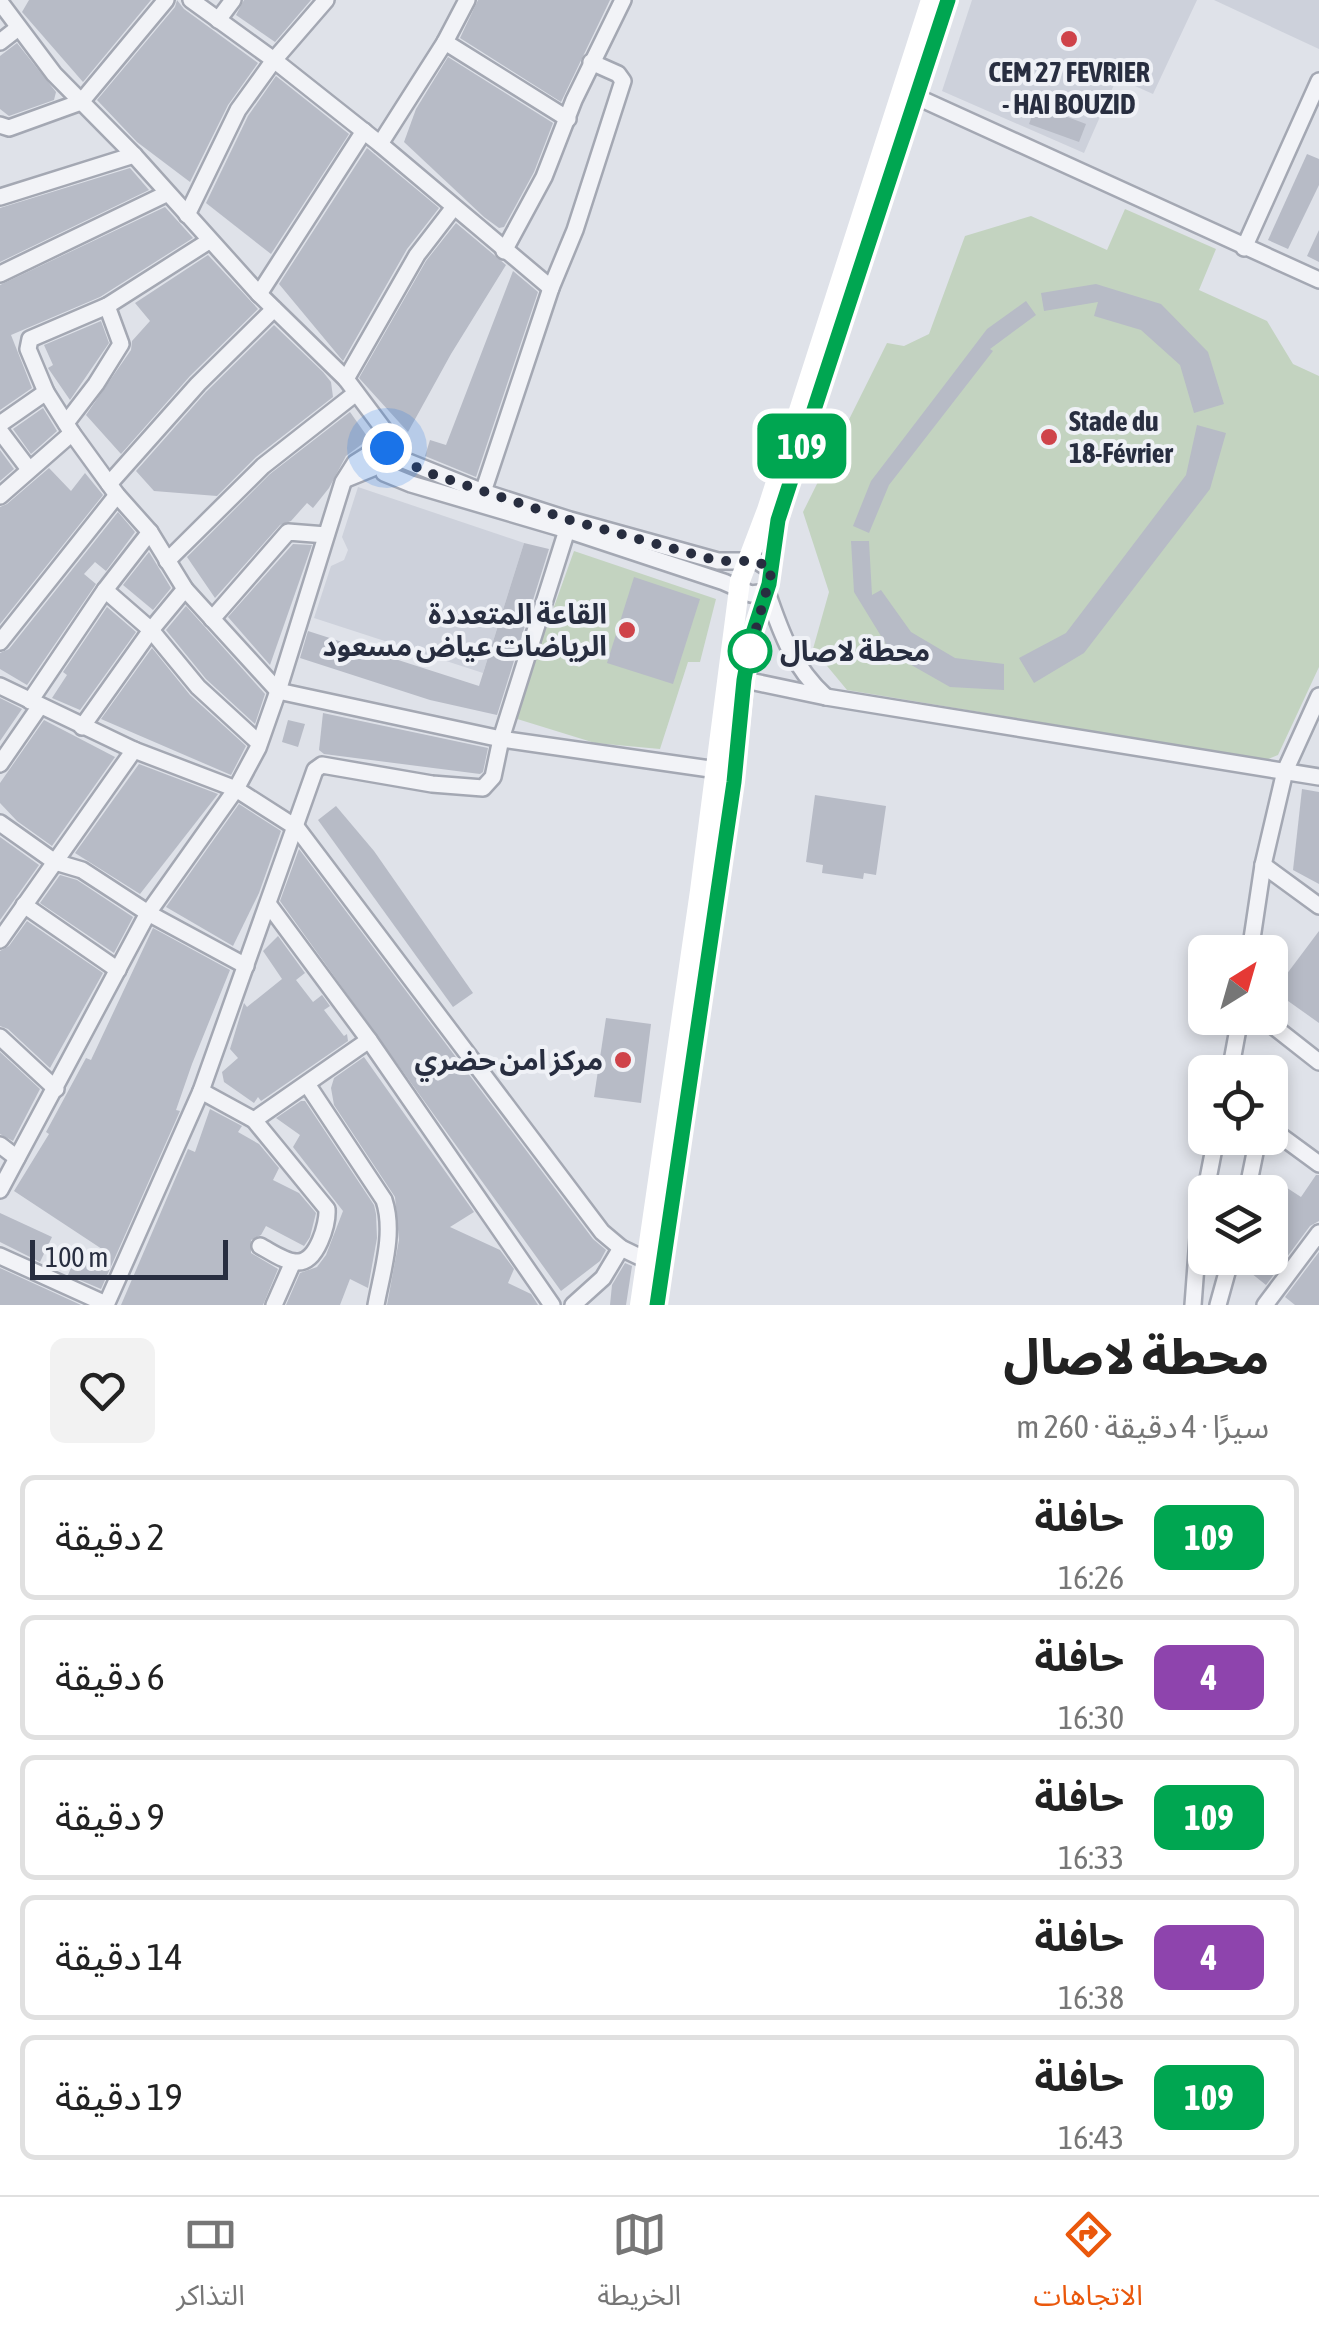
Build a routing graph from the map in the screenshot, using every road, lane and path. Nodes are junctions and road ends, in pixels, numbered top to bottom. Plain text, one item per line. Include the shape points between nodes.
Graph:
1 (20, 0) edge
2 (166, 0) edge
3 (191, 0) edge
4 (232, 0) edge
5 (326, 0) edge
6 (467, 0) edge
7 (622, 0) edge
8 (931, 0) edge
9 (948, 0) edge
10 (0, 2) edge
11 (218, 20) junction
12 (14, 22) junction
13 (0, 42) edge
14 (446, 42) junction
15 (274, 60) junction
16 (592, 62) junction
17 (1319, 80) edge
18 (916, 98) junction
19 (81, 102) junction
20 (568, 119) junction
21 (0, 125) edge
22 (364, 132) junction
23 (380, 144) junction
24 (134, 155) junction
25 (166, 194) junction
26 (0, 197) edge
27 (454, 208) junction
28 (186, 215) junction
29 (209, 241) junction
30 (1244, 248) junction
31 (504, 250) junction
32 (0, 274) edge
33 (1319, 280) edge
34 (551, 288) junction
35 (259, 294) junction
36 (108, 306) junction
37 (274, 308) junction
38 (346, 379) junction
39 (46, 392) junction
40 (356, 393) junction
41 (0, 428) edge
42 (69, 428) junction
43 (384, 452) junction
44 (28, 468) junction
45 (378, 471) junction
46 (343, 482) junction
47 (113, 490) junction
48 (483, 492) junction
49 (0, 496) edge
50 (567, 530) junction
51 (150, 532) junction
52 (326, 535) junction
53 (747, 560) junction
54 (167, 561) junction
55 (772, 570) junction
56 (105, 590) junction
57 (185, 590) junction
58 (739, 590) junction
59 (767, 592) junction
60 (212, 619) junction
61 (151, 630) junction
62 (0, 642) edge
63 (744, 680) junction
64 (0, 686) edge
65 (278, 691) junction
66 (1319, 696) edge
67 (826, 697) junction
68 (35, 704) junction
69 (82, 726) junction
70 (501, 739) junction
71 (259, 744) junction
72 (134, 750) junction
73 (0, 764) edge
74 (716, 770) junction
75 (1285, 771) junction
76 (1319, 777) edge
77 (236, 788) junction
78 (0, 823) edge
79 (297, 828) junction
80 (55, 862) junction
81 (1263, 865) junction
82 (269, 905) junction
83 (24, 906) junction
84 (1319, 906) edge
85 (148, 913) junction
86 (1253, 935) edge
87 (0, 940) edge
88 (246, 966) junction
89 (118, 970) junction
90 (1285, 1035) edge
91 (0, 1037) edge
92 (369, 1040) junction
93 (1319, 1062) edge
94 (307, 1084) junction
95 (56, 1089) junction
96 (201, 1092) junction
97 (254, 1120) junction
98 (1288, 1141) edge
99 (0, 1145) edge
100 (1213, 1155) edge
101 (17, 1158) junction
102 (1319, 1164) edge
103 (0, 1190) edge
104 (1319, 1233) edge
105 (260, 1246) dead end
106 (621, 1248) junction
107 (0, 1256) edge
108 (646, 1260) junction
109 (293, 1262) junction
110 (1226, 1275) edge
111 (106, 1304) edge
112 (274, 1305) edge
113 (376, 1305) edge
114 (552, 1305) edge
115 (573, 1305) edge
116 (640, 1305) edge
117 (657, 1305) edge
118 (1193, 1305) edge
119 (1218, 1305) edge
120 (1266, 1305) edge

1 - 12 street
2 - 19 street
3 - 11 street
4 - 11 street
5 - 15 street
6 - 14 street
7 - 16 street
8 - 53 main road
9 - 18 main road
10 - 12 street
11 - 15 street
12 - 13 street
12 - 19 street
14 - 20 street
14 - 23 street
15 - 22 street
15 - 28 street via 238,110
16 - 20 street
16 - 34 street via 622,81
17 - 30 street
18 - 30 street
18 - 55 main road via 778,520
19 - 21 street via 9,128
19 - 24 street
20 - 31 street
22 - 23 street
22 - 35 street
23 - 27 street
24 - 25 street
24 - 26 street
25 - 28 street
25 - 32 street
27 - 31 street
27 - 38 street via 417,256
28 - 29 street
29 - 35 street
29 - 36 street
30 - 33 street
31 - 34 street
34 - 48 street
35 - 37 street
36 - 39 street via 29,341
36 - 42 street via 121,344
37 - 38 street
37 - 47 street via 198,384
38 - 40 street
39 - 41 street
39 - 42 street
40 - 43 street via 385,431
40 - 54 street via 262,466
41 - 44 street
42 - 44 street
42 - 47 street
43 - 45 street via 370,461
43 - 45 street via 395,466
43 - 46 street via 354,462
43 - 48 street
44 - 49 street
45 - 46 street
45 - 50 street
46 - 52 street
47 - 51 street
47 - 62 street
48 - 53 street via 718,561
50 - 58 street
50 - 70 street
51 - 54 street
51 - 56 street
52 - 60 street via 288,532
52 - 65 street
53 - 55 street
53 - 58 main road
54 - 57 street
55 - 59 main road
56 - 61 street
56 - 68 street
57 - 60 street
57 - 61 street
58 - 59 street
58 - 74 main road
59 - 63 main road
59 - 67 street via 795,662
60 - 65 street
61 - 69 street
61 - 71 street via 198,687
63 - 67 street
63 - 117 main road
64 - 68 street
65 - 70 street
65 - 71 street
66 - 75 street
67 - 75 street
68 - 69 street
68 - 73 street
69 - 72 street
70 - 74 street
70 - 79 street via 493,777 483,788 320,766
71 - 77 street
72 - 77 street
72 - 80 street
74 - 108 main road
75 - 76 street
75 - 81 street
77 - 79 street
77 - 85 street
78 - 80 street
79 - 82 street
79 - 106 street via 602,1232
80 - 83 street
80 - 85 street via 82,870
81 - 84 street
81 - 86 street
82 - 88 street
82 - 92 street
83 - 87 street
83 - 89 street
85 - 88 street
85 - 89 street
88 - 96 street
89 - 95 street
90 - 93 street
91 - 95 street
92 - 94 street
92 - 114 street
94 - 97 street
94 - 113 street via 384,1200 388,1229
95 - 101 street
96 - 97 street
96 - 111 street
97 - 109 street via 327,1208 314,1250
98 - 102 street
99 - 101 street
100 - 118 street
101 - 103 street
104 - 120 street
105 - 109 street
106 - 108 street
106 - 115 street via 607,1273
107 - 111 street
108 - 116 main road
109 - 112 street
110 - 119 street

